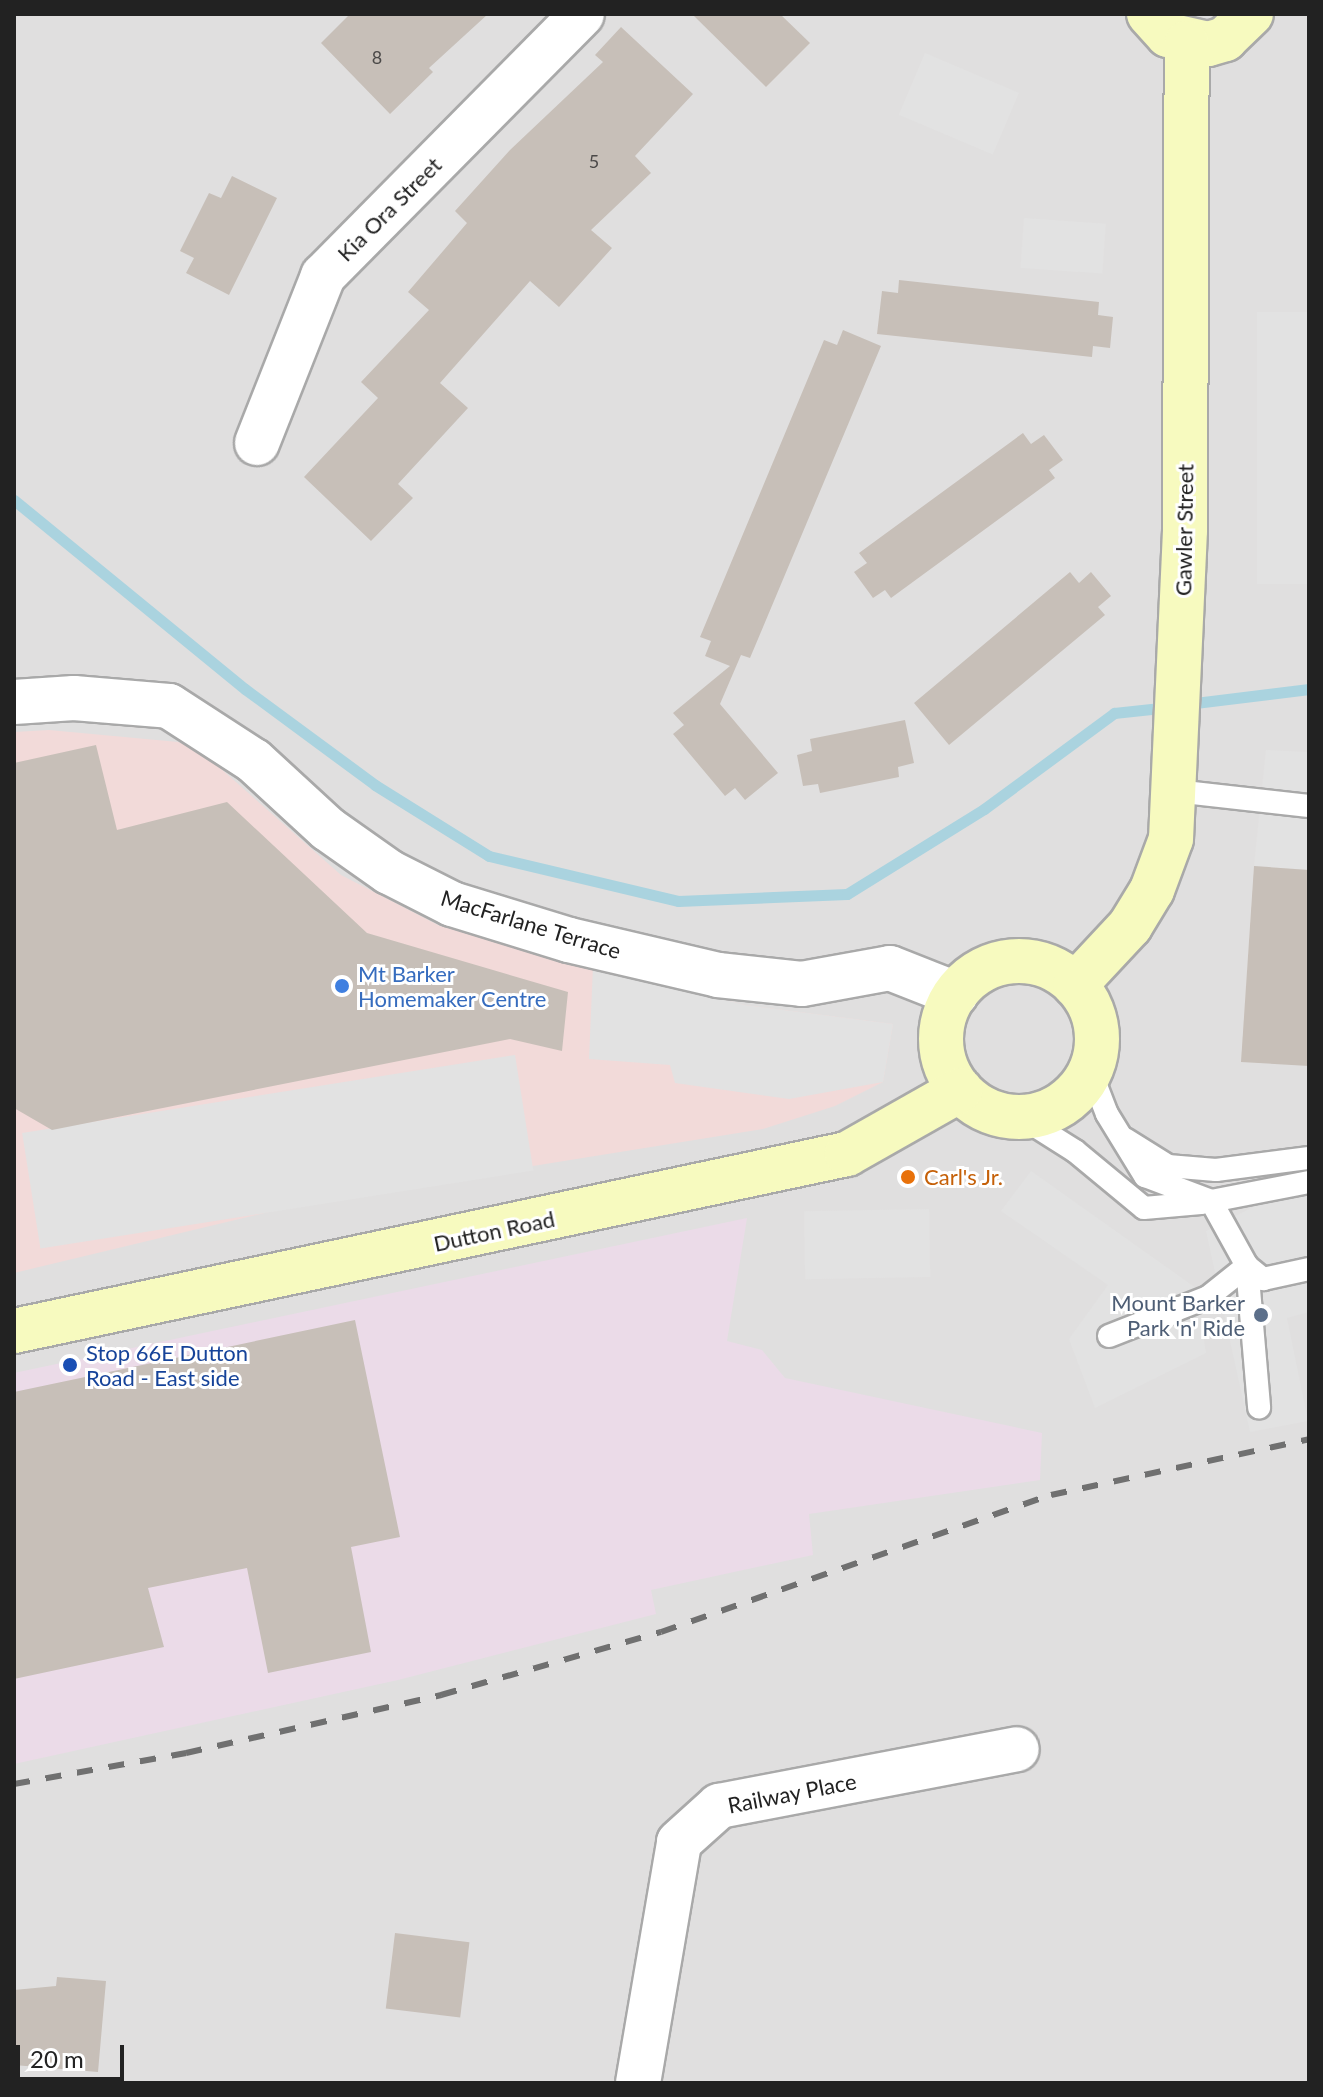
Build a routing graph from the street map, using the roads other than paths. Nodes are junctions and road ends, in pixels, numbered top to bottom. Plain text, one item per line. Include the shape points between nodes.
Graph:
1 (582, 14) edge
2 (1149, 14) edge
3 (1251, 14) edge
4 (1187, 43) junction
5 (257, 443) dead end
6 (14, 702) edge
7 (1175, 791) junction
8 (1309, 806) edge
9 (1075, 985) junction
10 (956, 994) junction
11 (1090, 1070) junction
12 (960, 1090) junction
13 (1021, 1117) junction
14 (1121, 1135) junction
15 (1309, 1158) edge
16 (1309, 1182) edge
17 (1211, 1201) junction
18 (1247, 1266) junction
19 (1309, 1269) edge
20 (14, 1331) edge
21 (1109, 1336) dead end
22 (1259, 1407) dead end
23 (982, 1756) dead end
24 (638, 2083) edge

1 - 5 street, Kia Ora Street via 323,276
2 - 4 street via 1168,35
3 - 4 street via 1225,39
4 - 7 street, Gawler Street
6 - 10 street, MacFarlane Terrace via 74,698 169,706 254,761 328,829 389,872 481,913 718,975 802,984 890,968
7 - 8 lane
7 - 9 street, Gawler Street via 1171,839 1152,890 1130,926
9 - 10 street via 1058,971 1014,961 971,978
9 - 11 street via 1087,1000 1097,1035
10 - 12 street via 943,1021 941,1050
11 - 13 street via 1068,1100
11 - 14 lane
12 - 13 street via 987,1111
12 - 20 street, Dutton Road via 847,1154
13 - 17 lane via 1075,1151 1144,1208
14 - 15 lane via 1168,1166 1216,1170
14 - 17 lane via 1145,1176
16 - 17 lane
17 - 18 lane
18 - 19 lane via 1263,1279
18 - 21 lane via 1208,1297
18 - 22 lane
23 - 24 street, Railway Place via 719,1806 679,1842

